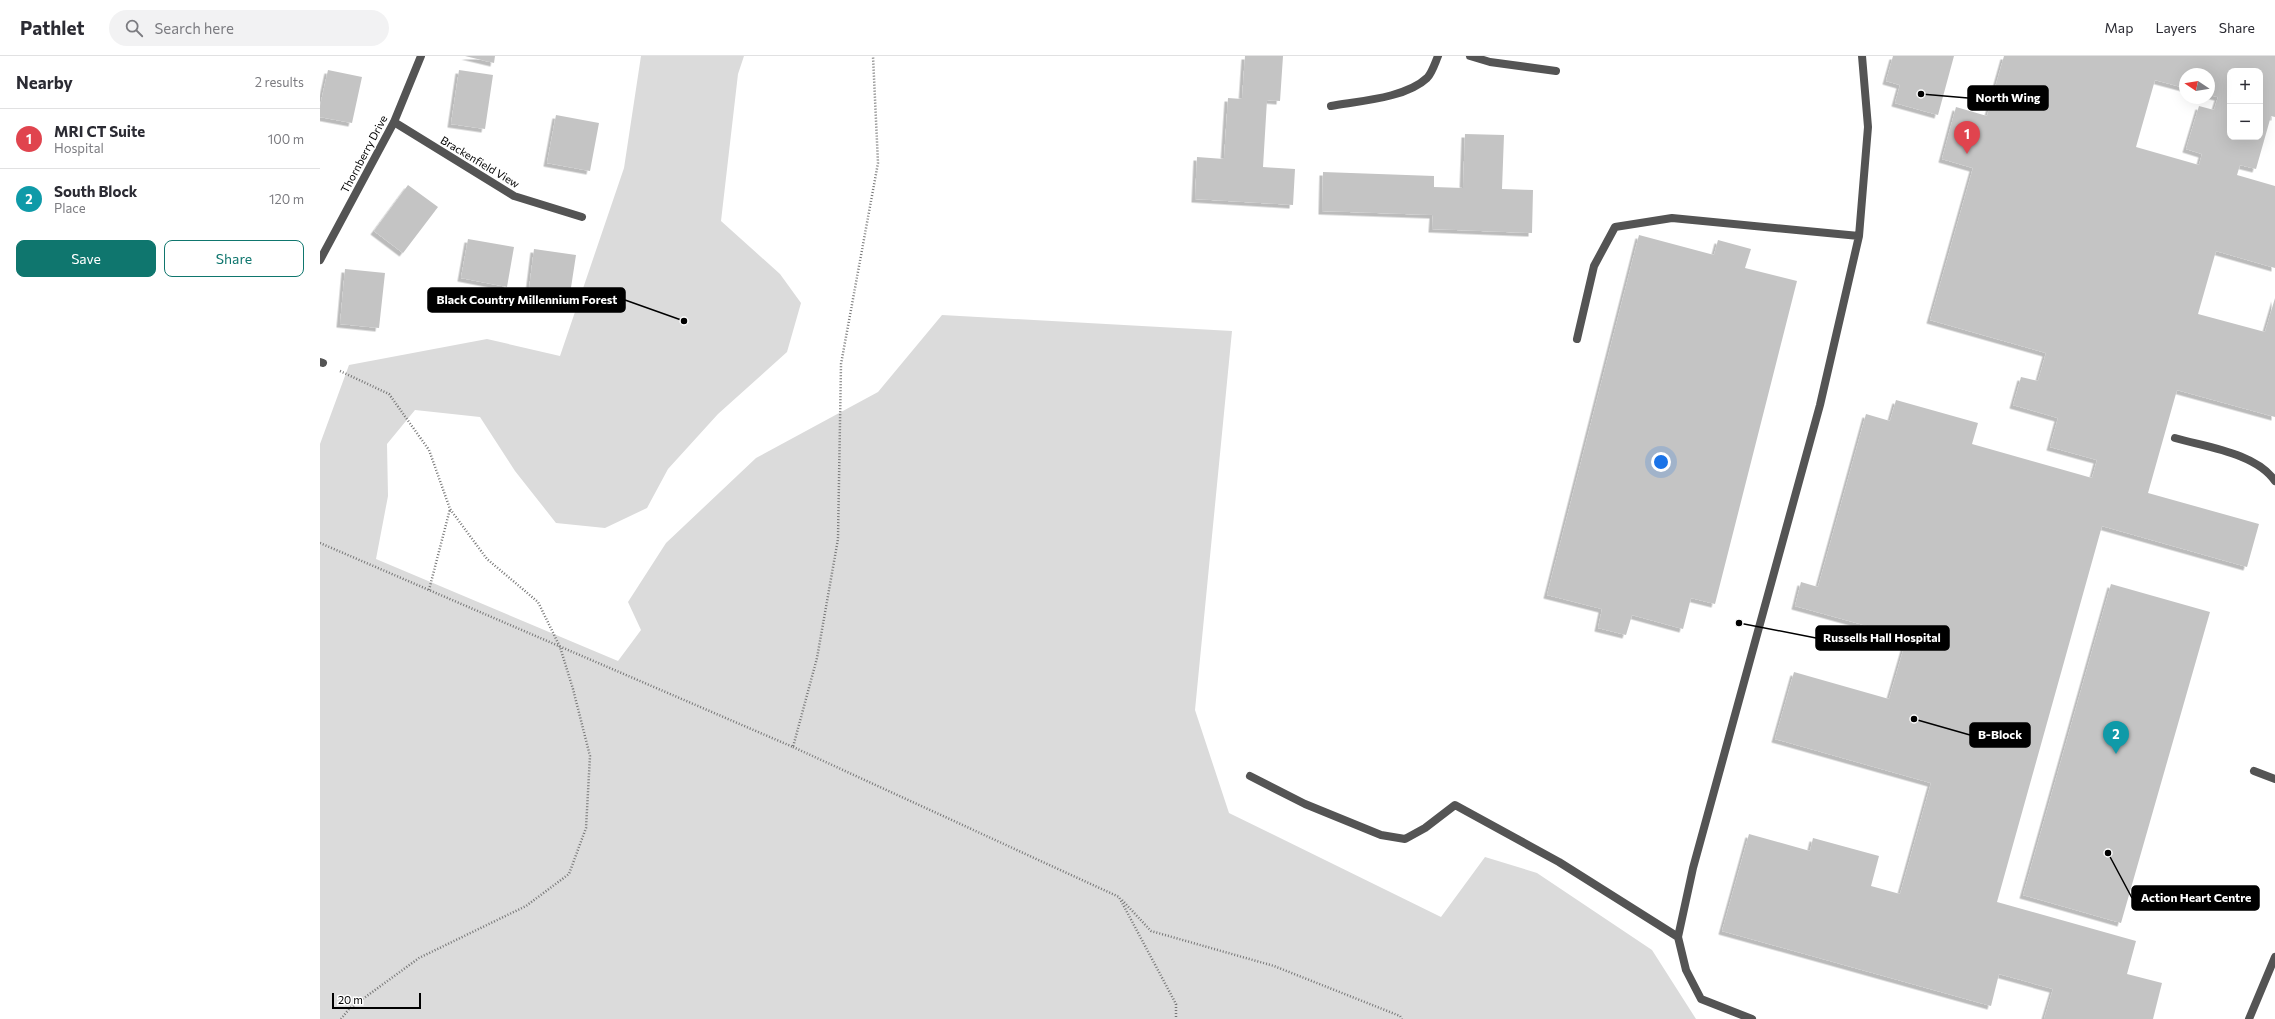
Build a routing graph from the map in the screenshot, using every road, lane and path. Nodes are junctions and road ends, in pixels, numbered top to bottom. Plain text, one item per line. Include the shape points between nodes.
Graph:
1 (421, 56) edge
2 (873, 56) edge
3 (1438, 56) edge
4 (1470, 56) edge
5 (1862, 56) edge
6 (1556, 71) dead end
7 (1331, 106) dead end
8 (394, 122) junction
9 (582, 218) dead end
10 (1859, 236) junction
11 (320, 260) edge
12 (1577, 339) dead end
13 (322, 362) edge
14 (2175, 438) dead end
15 (2275, 481) edge
16 (450, 509) junction
17 (320, 543) edge
18 (429, 590) junction
19 (560, 646) junction
20 (793, 747) junction
21 (2254, 771) dead end
22 (1250, 776) dead end
23 (2275, 779) edge
24 (1119, 897) junction
25 (1678, 937) junction
26 (2275, 957) edge
27 (341, 1019) edge
28 (1176, 1019) edge
29 (1402, 1019) edge
30 (1752, 1019) edge
31 (2249, 1019) edge

1 - 8 street, Thornberry Drive
2 - 20 path via 878,164 841,364 838,539 817,658
3 - 7 street via 1428,77 1414,88 1370,100
4 - 6 street via 1490,62
5 - 10 street via 1868,127
8 - 9 street, Brackenfield View via 514,196
8 - 11 street, Thornberry Drive
10 - 12 street via 1672,218 1614,227 1594,266
10 - 25 street via 1820,405 1693,868
13 - 16 path via 389,394 429,450
14 - 15 street via 2243,457 2272,476
16 - 18 path
16 - 19 path via 487,559 538,602
17 - 18 path
18 - 19 path
19 - 20 path
19 - 27 path via 590,756 586,828 570,874 526,906 419,958 349,1009
20 - 24 path
21 - 23 street
22 - 25 street via 1305,804 1374,832 1405,839 1425,828 1455,804 1559,862
24 - 28 path via 1176,1004
24 - 29 path via 1151,931 1274,966 1400,1016
25 - 30 street via 1686,970 1701,999
26 - 31 street

